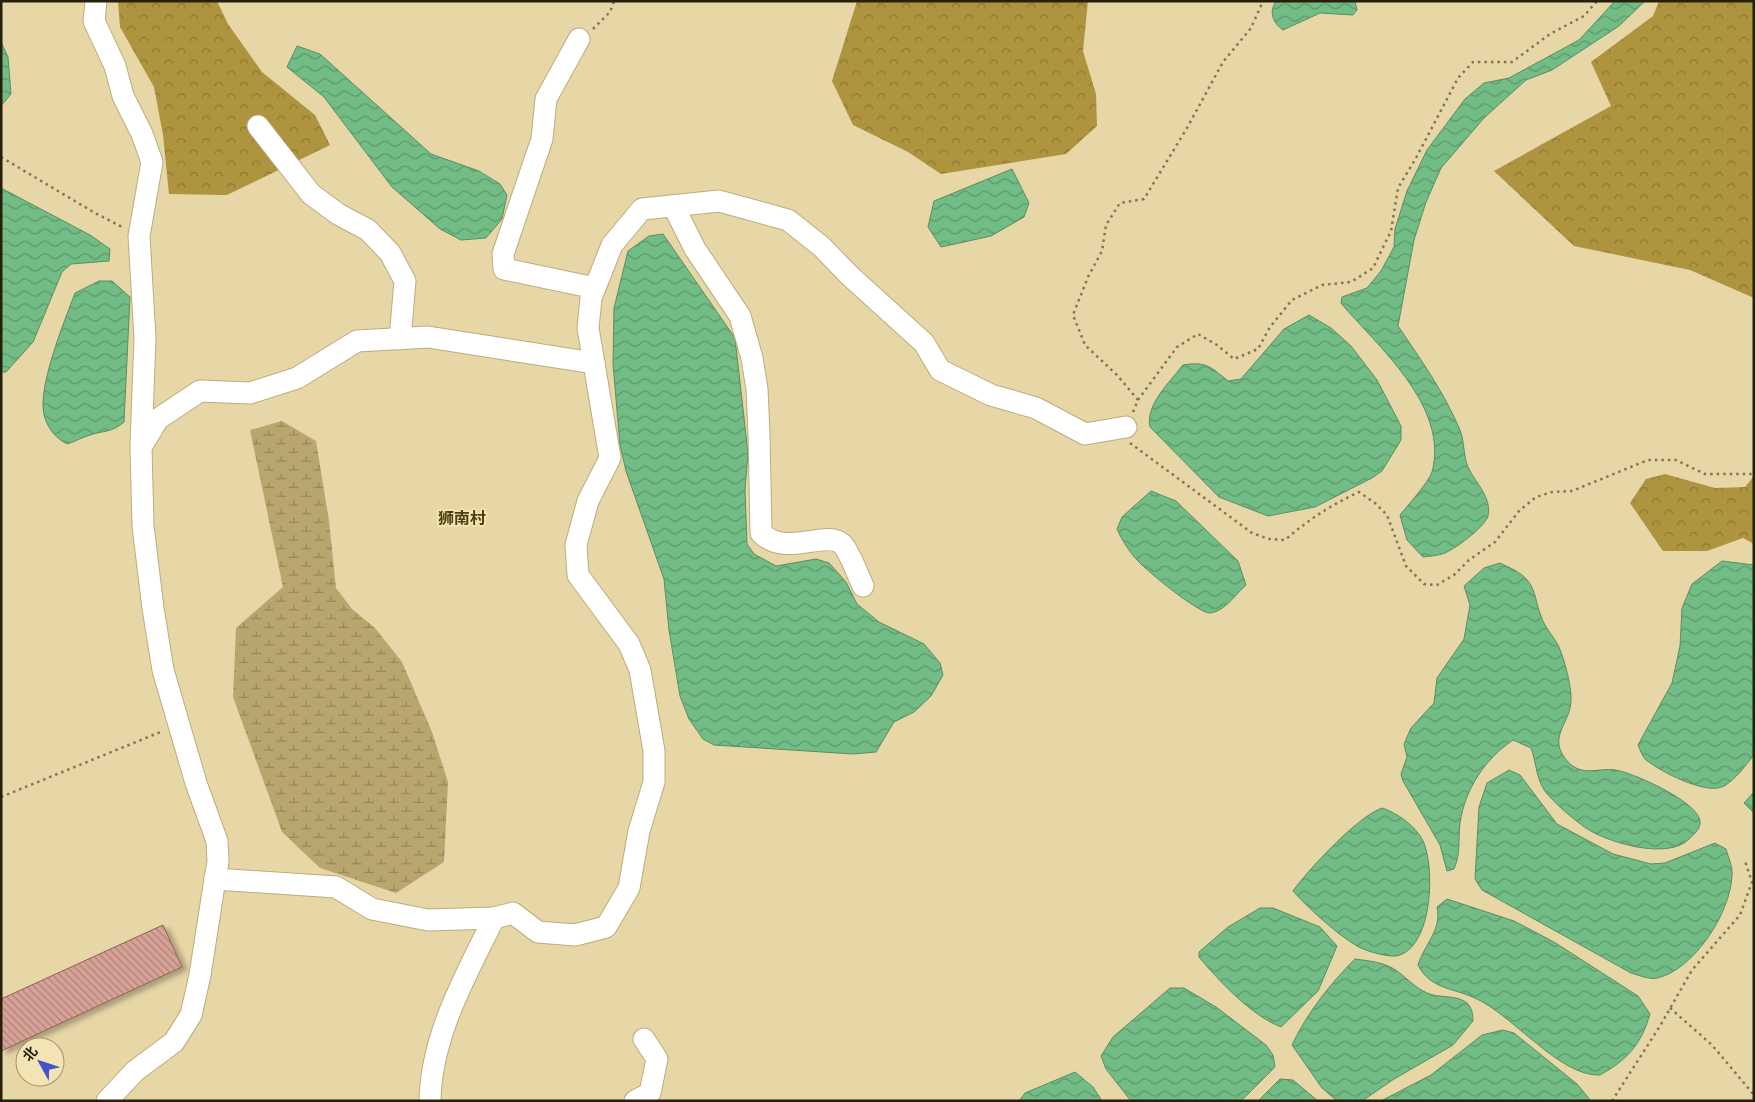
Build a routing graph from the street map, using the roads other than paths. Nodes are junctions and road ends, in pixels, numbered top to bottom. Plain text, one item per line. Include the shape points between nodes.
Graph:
1 (96, 1) edge
2 (580, 39) road end
3 (258, 126) dead end
4 (674, 207) junction
5 (595, 288) junction
6 (400, 339) junction
7 (594, 362) junction
8 (1126, 427) road end
9 (141, 447) junction
10 (863, 586) dead end
11 (215, 879) junction
12 (494, 918) junction
13 (644, 1039) dead end
14 (107, 1101) edge
15 (430, 1101) edge
16 (635, 1101) edge

1 - 9 street via 94,21 152,162 139,236 145,338
2 - 5 street via 546,99 542,138 503,254 504,269
3 - 6 street via 311,194 368,230 390,253 405,281
4 - 5 street via 642,209 612,246
4 - 8 street via 719,201 788,220 822,247 849,276 924,343 940,370 991,395 1036,408 1085,434
4 - 10 street via 695,249 740,316 752,358 759,425 761,532 769,541 783,544 834,540 842,545
5 - 7 street via 588,328
6 - 7 street via 428,337
6 - 9 street via 357,341 297,378 250,393 200,391 158,419
7 - 12 street via 610,458 588,501 576,545 578,575 629,644 640,670 654,751 654,782 639,831 629,888 606,927 575,935 538,932 513,913
9 - 11 street via 143,526 152,608 163,670 196,783 217,841
11 - 12 street via 336,887 372,909 428,920
11 - 14 street via 191,1015 174,1042 135,1071
12 - 15 street via 457,994 436,1052
13 - 16 street via 657,1059 650,1093

